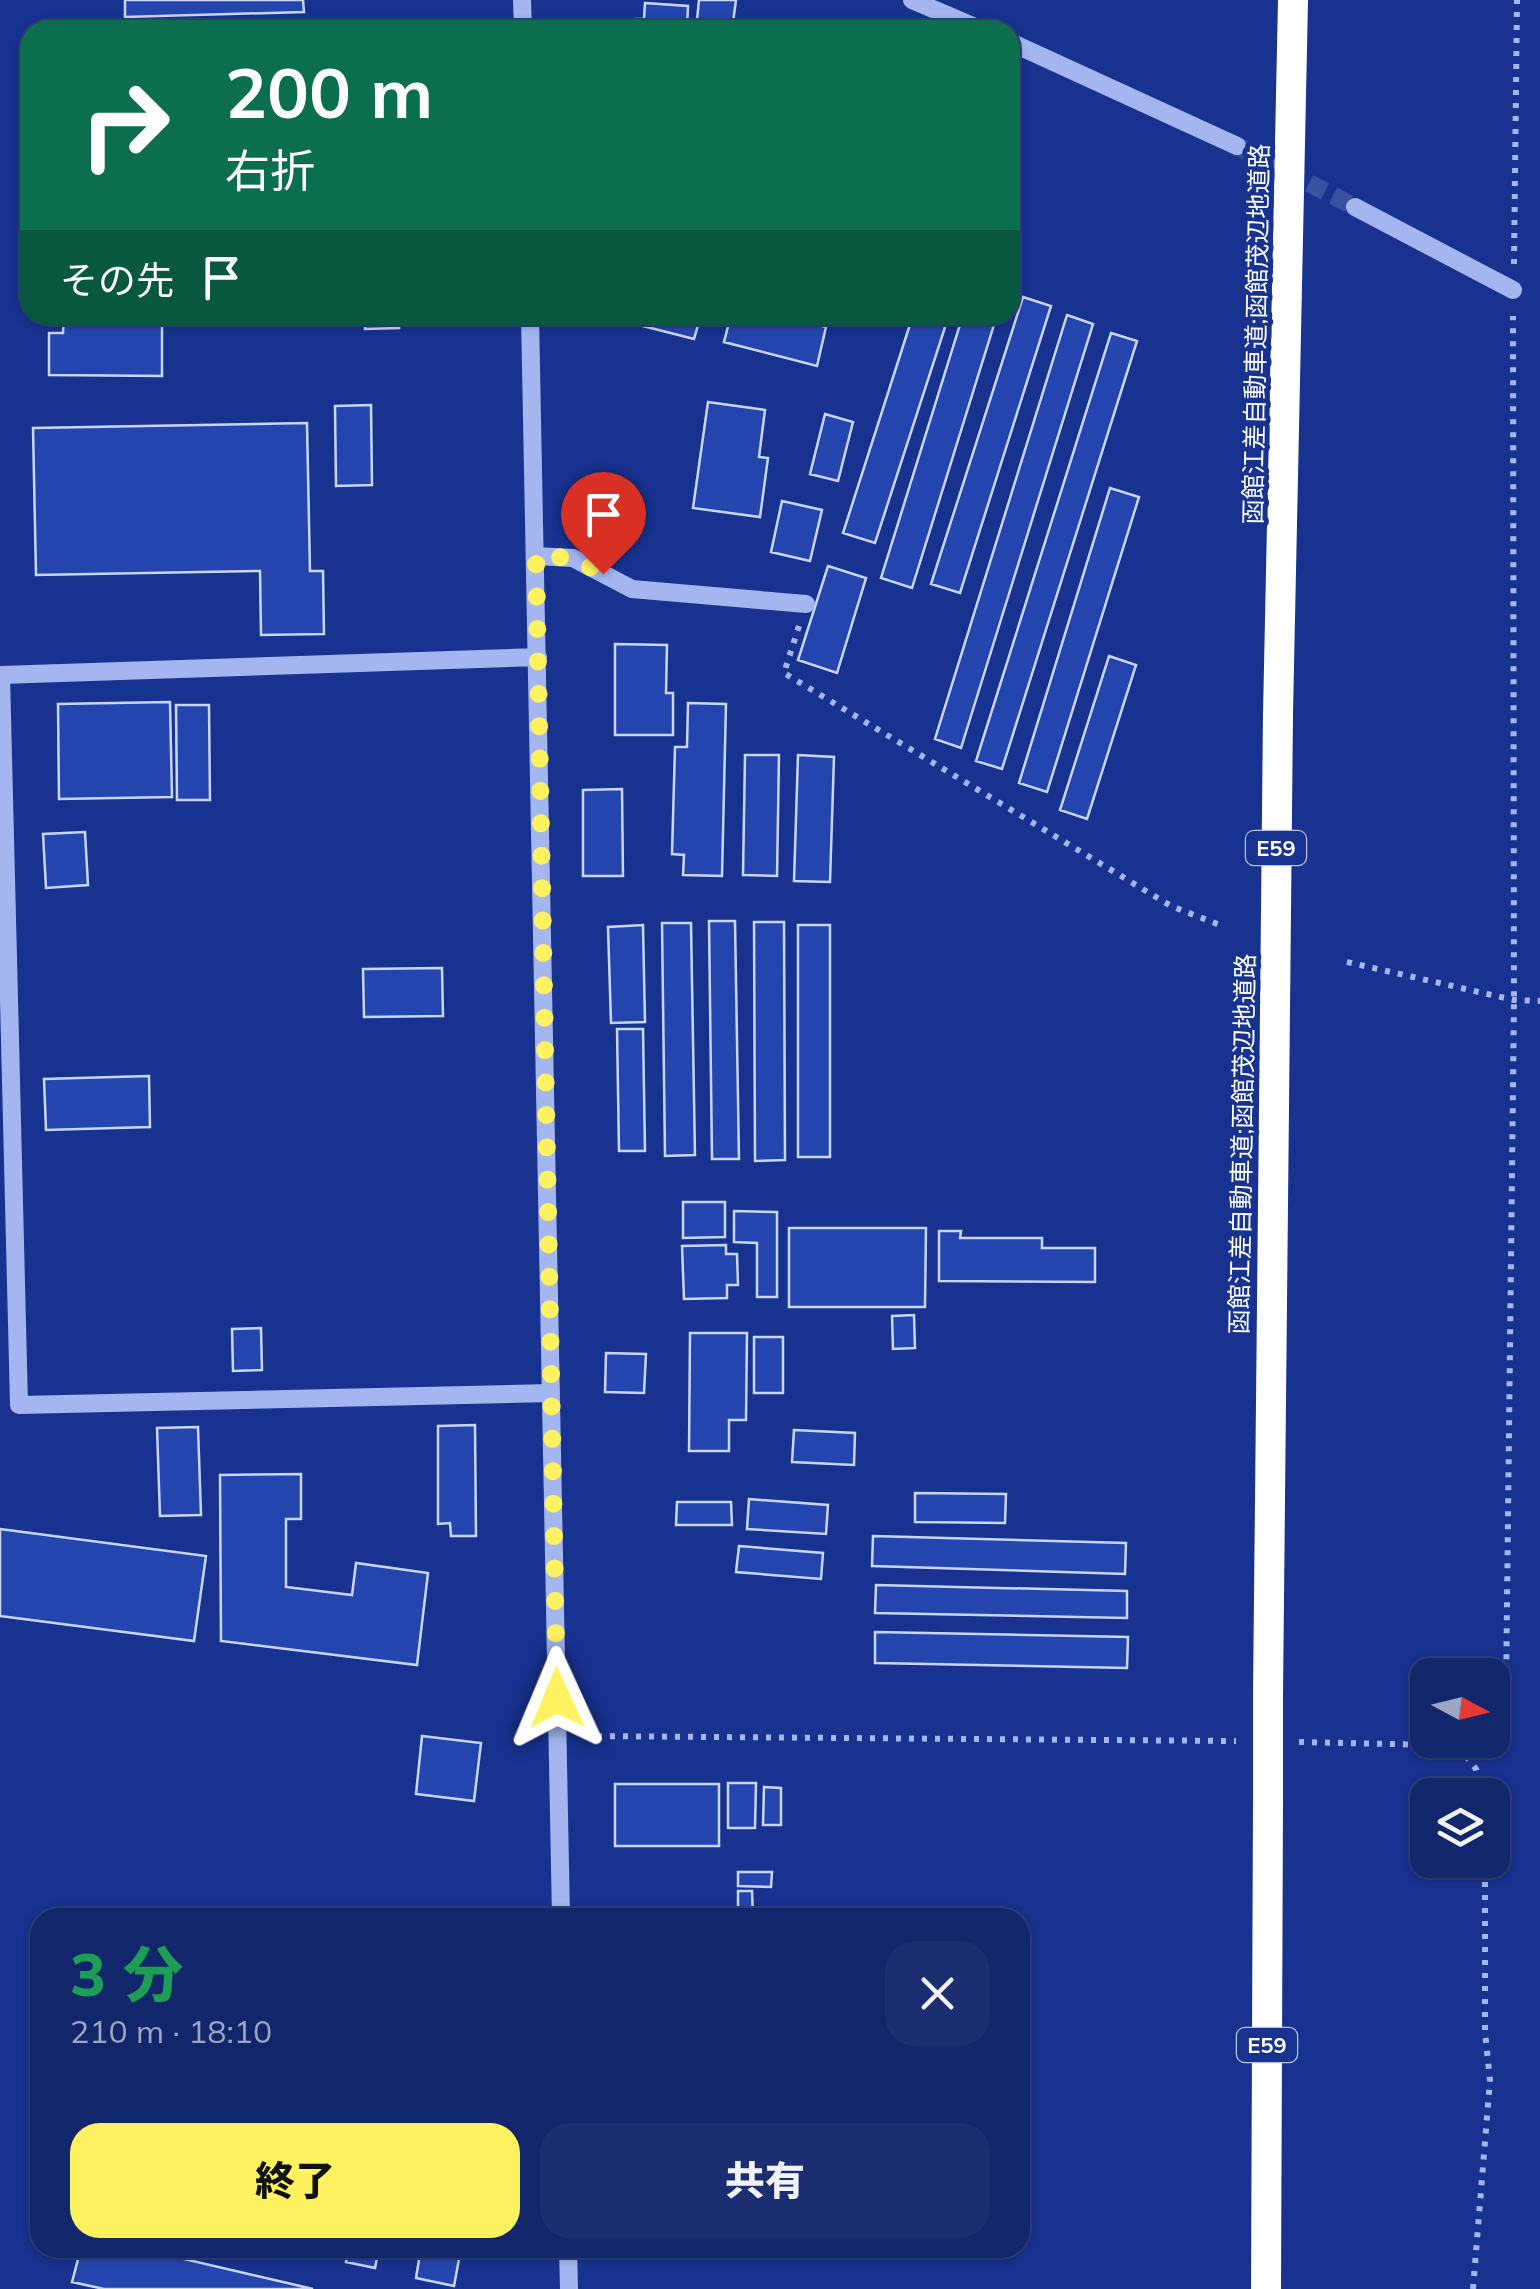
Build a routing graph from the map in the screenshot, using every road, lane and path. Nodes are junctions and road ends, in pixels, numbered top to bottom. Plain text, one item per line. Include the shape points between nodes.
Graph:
1 (912, 0) edge
2 (1293, 0) edge
3 (1517, 0) edge
4 (959, 20) edge
5 (1020, 47) edge
6 (1237, 146) tunnel mouth
7 (1355, 207) tunnel mouth
8 (1514, 290) junction
9 (530, 325) edge
10 (536, 556) junction
11 (806, 604) joint
12 (538, 658) junction
13 (1226, 926) dead end
14 (1347, 962) dead end
15 (1514, 1000) junction
16 (1540, 1001) edge
17 (551, 1393) junction
18 (1506, 1658) edge
19 (558, 1736) junction
20 (1252, 1741) dead end
21 (1290, 1742) dead end
22 (1410, 1744) edge
23 (1484, 1878) edge
24 (562, 1908) edge
25 (568, 2258) edge
26 (569, 2289) edge
27 (1266, 2289) edge
28 (1473, 2289) edge

1 - 4 street
2 - 27 highway, 函館江差自動車道;函館茂辺地道路 / E59, bridge via 1278,694
3 - 8 path
5 - 6 street
7 - 8 street
8 - 15 path
9 - 10 street
10 - 11 street via 573,558 632,589
10 - 12 street
11 - 13 path via 784,673 1171,906
12 - 17 street
12 - 17 street via 1,674 19,1405
14 - 15 path
15 - 16 path
15 - 18 path
17 - 19 street
19 - 20 path
19 - 24 street
21 - 22 path
23 - 28 path via 1490,2080
25 - 26 street

